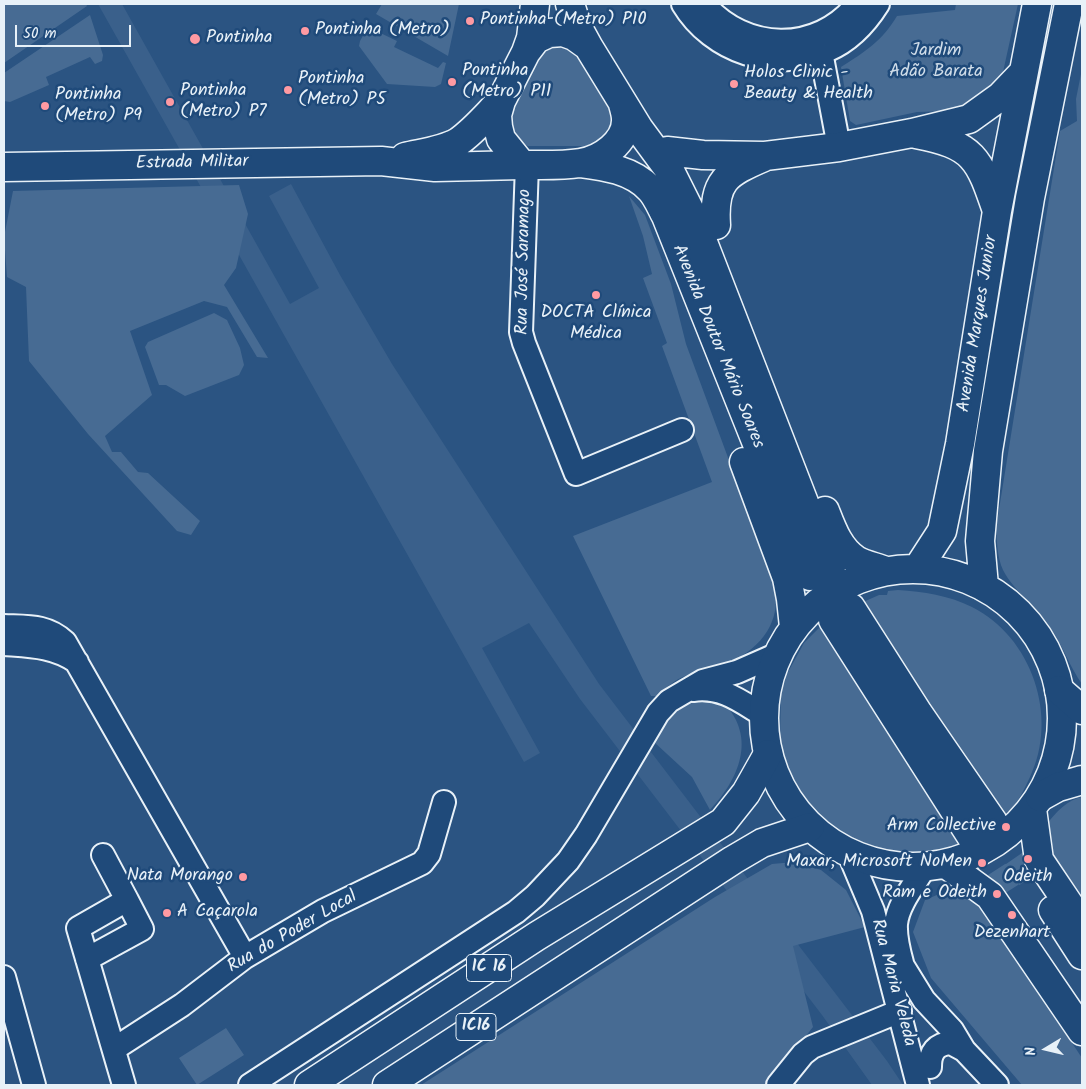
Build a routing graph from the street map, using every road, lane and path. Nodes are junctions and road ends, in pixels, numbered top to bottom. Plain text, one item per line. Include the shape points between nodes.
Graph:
1 (535, 4) edge
2 (570, 4) edge
3 (683, 4) edge
4 (704, 4) edge
5 (857, 4) edge
6 (878, 4) edge
7 (1037, 4) edge
8 (1069, 4) edge
9 (817, 44) junction
10 (588, 46) junction
11 (526, 52) junction
12 (1022, 73) junction
13 (501, 101) junction
14 (623, 104) junction
15 (912, 133) junction
16 (658, 147) junction
17 (839, 147) junction
18 (765, 156) junction
19 (381, 161) junction
20 (581, 163) junction
21 (524, 165) junction
22 (4, 167) edge
23 (997, 211) junction
24 (716, 225) junction
25 (671, 232) junction
26 (682, 430) dead end
27 (918, 568) junction
28 (886, 570) junction
29 (984, 586) junction
30 (842, 614) tunnel mouth
31 (4, 626) edge
32 (794, 627) junction
33 (4, 644) edge
34 (778, 654) junction
35 (77, 662) junction
36 (1059, 690) junction
37 (682, 692) junction
38 (1082, 710) edge
39 (763, 715) junction
40 (768, 754) junction
41 (1082, 780) edge
42 (444, 802) dead end
43 (1036, 803) junction
44 (810, 827) junction
45 (982, 829) tunnel mouth
46 (849, 854) junction
47 (103, 855) dead end
48 (936, 866) junction
49 (1031, 877) tunnel mouth
50 (1007, 892) tunnel mouth
51 (127, 900) junction
52 (1082, 924) edge
53 (1082, 955) edge
54 (245, 957) junction
55 (87, 959) junction
56 (903, 966) junction
57 (4, 977) edge
58 (1082, 1000) edge
59 (900, 1011) junction
60 (1082, 1031) edge
61 (114, 1049) junction
62 (964, 1050) junction
63 (927, 1079) edge
64 (34, 1085) edge
65 (124, 1085) edge
66 (250, 1085) edge
67 (310, 1085) edge
68 (387, 1085) edge
69 (778, 1085) edge
70 (997, 1085) edge

1 - 11 main road
2 - 10 main road
3 - 9 street via 710,36 734,50 785,59 812,56
4 - 9 street via 723,22 751,37
5 - 9 street
6 - 9 street via 858,29 843,41
7 - 12 main road, Avenida Marques Junior
8 - 29 main road, Avenida Marques Junior via 1039,152 988,451 980,541
9 - 17 street
10 - 11 main road via 563,32 548,33 536,39
10 - 14 main road
11 - 13 main road
12 - 15 main road via 1001,96 969,119
12 - 23 main road, Avenida Marques Junior
13 - 19 main road, Estrada Militar via 457,142 436,151
13 - 21 main road via 497,115 501,139
14 - 16 main road
14 - 20 main road via 626,119 622,136 608,151
15 - 17 main road
15 - 23 main road via 938,138 966,152 981,168
16 - 18 main road via 703,155
16 - 24 main road via 693,181
16 - 25 main road, Avenida Doutor Mário Soares via 694,219 820,574
17 - 18 main road
18 - 24 main road via 728,176 719,188
19 - 21 main road, Estrada Militar via 435,168
19 - 22 main road, Estrada Militar
20 - 21 main road
20 - 25 main road, Avenida Doutor Mário Soares via 631,175 650,188
21 - 26 street, Rua José Saramago via 521,332 576,474
23 - 27 main road, Avenida Marques Junior via 960,444 942,531
24 - 28 main road via 831,528 846,552 857,561
25 - 32 main road via 699,336 787,578
27 - 28 main road
27 - 29 main road via 963,577
28 - 32 main road via 838,588 808,610
29 - 36 main road via 1011,605 1033,630 1050,659
30 - 45 main road
31 - 35 street via 49,630 65,642
32 - 34 main road
33 - 35 street via 46,648
34 - 37 street
34 - 39 main road via 768,680
35 - 54 street
36 - 38 main road
36 - 43 main road via 1062,709 1060,746
37 - 39 street via 717,690
37 - 66 street via 658,713 572,855 535,896 488,931
39 - 40 main road
40 - 44 main road via 777,781
40 - 67 main road, IC 16 via 746,793 723,822 537,936
41 - 43 main road via 1058,787
42 - 54 street, Rua do Poder Local via 429,854 422,864 334,906
43 - 48 main road via 1002,838 972,855
43 - 52 main road via 1039,860
44 - 46 main road
44 - 68 main road, IC16 via 762,843
46 - 48 main road via 899,867
46 - 59 street, Rua Maria Veleda via 873,911
47 - 51 street
48 - 56 street, Rua Maria Veleda via 905,901 896,923
48 - 60 main road via 990,896
49 - 53 main road
50 - 58 main road
51 - 55 street via 78,928
51 - 55 street via 142,929
54 - 61 street, Rua do Poder Local via 182,1005
55 - 61 street
56 - 62 street via 924,1000 952,1030
56 - 63 street, Rua Maria Veleda
57 - 64 street
59 - 63 street, Rua Maria Veleda
59 - 69 street via 812,1047
61 - 65 street
62 - 63 street via 951,1043 938,1046 930,1057
62 - 70 street

